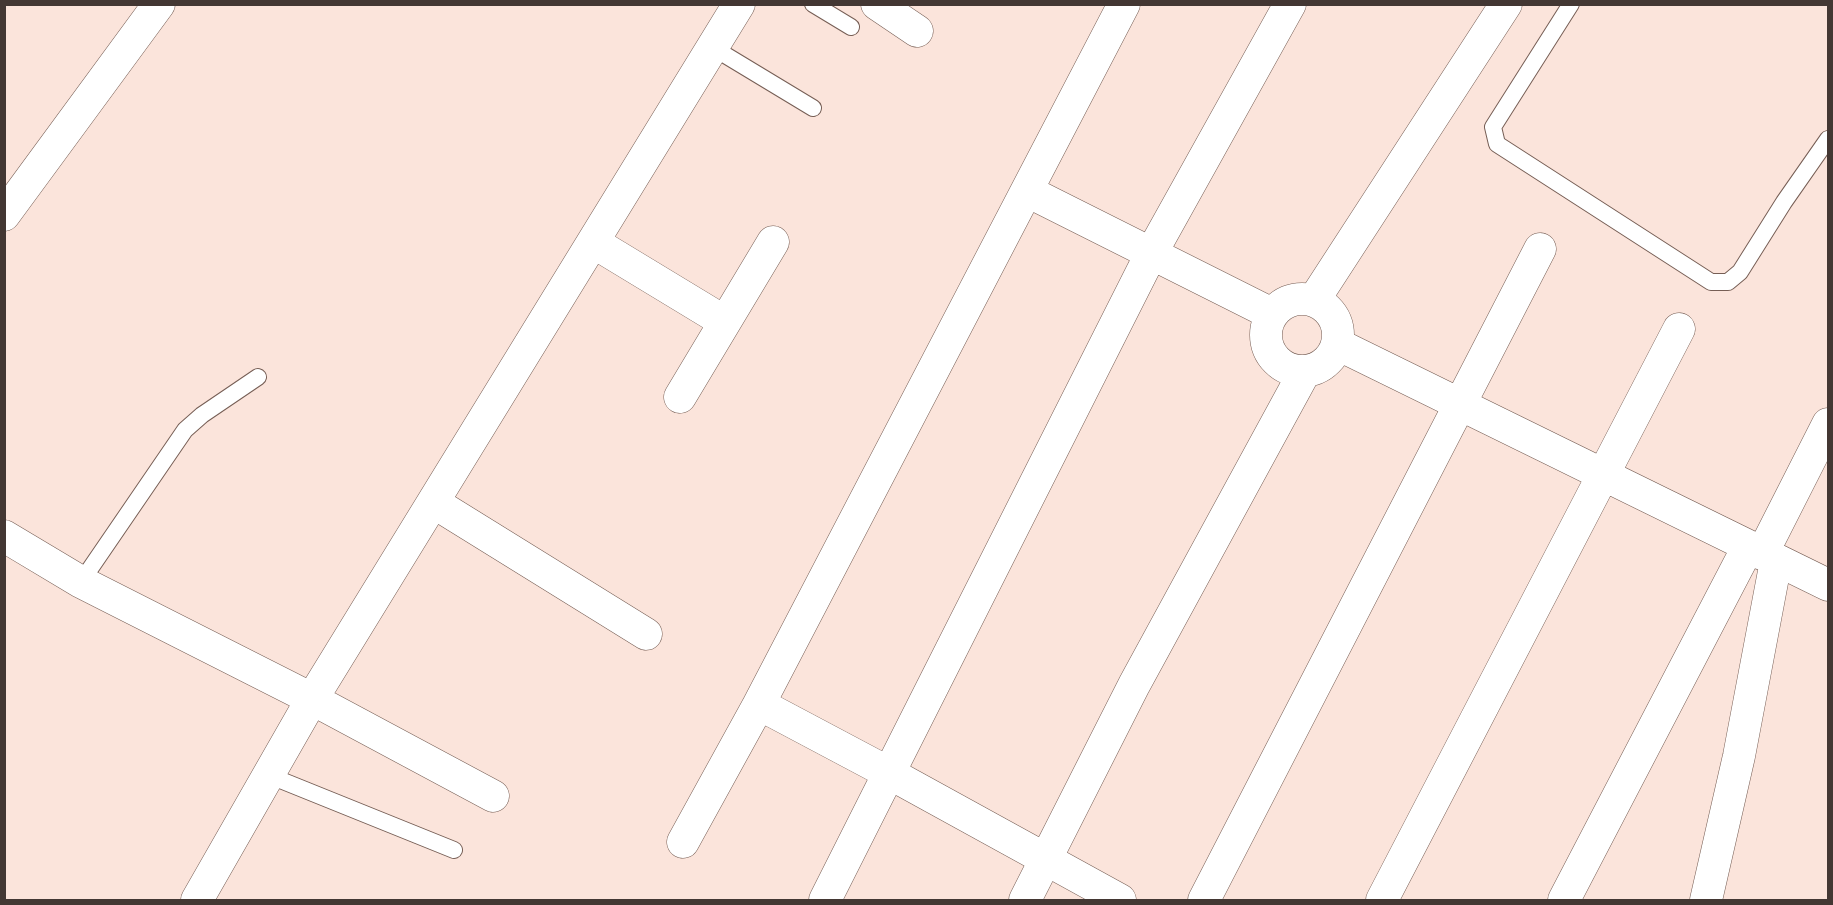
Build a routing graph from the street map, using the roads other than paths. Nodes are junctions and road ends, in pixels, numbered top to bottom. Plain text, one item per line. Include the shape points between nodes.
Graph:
1 (159, 4) edge
2 (738, 4) edge
3 (813, 4) edge
4 (876, 4) edge
5 (1124, 4) edge
6 (1290, 4) edge
7 (1506, 4) edge
8 (1571, 4) edge
9 (850, 27) dead end
10 (917, 31) dead end
11 (712, 47) junction
12 (813, 108) dead end
13 (1828, 139) edge
14 (1027, 191) junction
15 (8, 204) edge
16 (593, 242) junction
17 (773, 242) dead end
18 (1540, 249) dead end
19 (1152, 252) junction
20 (1314, 300) junction
21 (1272, 314) junction
22 (725, 322) junction
23 (1679, 329) dead end
24 (1337, 344) junction
25 (1305, 371) junction
26 (258, 376) dead end
27 (680, 396) dead end
28 (1460, 402) junction
29 (1828, 424) edge
30 (1603, 477) junction
31 (433, 502) junction
32 (4, 536) edge
33 (1762, 554) junction
34 (81, 582) junction
35 (1828, 585) edge
36 (646, 634) dead end
37 (312, 699) junction
38 (759, 704) junction
39 (889, 773) junction
40 (268, 775) junction
41 (493, 796) dead end
42 (683, 842) dead end
43 (454, 850) dead end
44 (1046, 860) junction
45 (197, 900) edge
46 (825, 900) edge
47 (1025, 900) edge
48 (1120, 900) edge
49 (1203, 900) edge
50 (1382, 900) edge
51 (1564, 900) edge
52 (1706, 900) edge

1 - 15 street
2 - 11 street
3 - 9 lane
4 - 10 street
5 - 14 street
6 - 19 street
7 - 20 street
8 - 13 lane via 1493,127 1497,144 1711,282 1728,282 1740,272
11 - 12 lane
11 - 16 street
14 - 19 street
14 - 38 street
16 - 22 street
16 - 31 street
17 - 22 street
18 - 28 street
19 - 21 street
19 - 39 street
20 - 21 street via 1291,299
20 - 24 street via 1324,305 1337,322
21 - 25 street via 1267,325 1268,348 1283,366
22 - 27 street
23 - 30 street
24 - 25 street via 1325,363
24 - 28 street
25 - 44 street via 1134,685
26 - 34 lane via 185,430
28 - 30 street
28 - 49 street
29 - 33 street
30 - 33 street
30 - 50 street
31 - 36 street
31 - 37 street
32 - 34 street
33 - 35 street
33 - 51 street
33 - 52 street via 1738,756
34 - 37 street
37 - 40 street
37 - 41 street
38 - 39 street
38 - 42 street
39 - 44 street
39 - 46 street
40 - 43 lane
40 - 45 street
44 - 47 street
44 - 48 street

